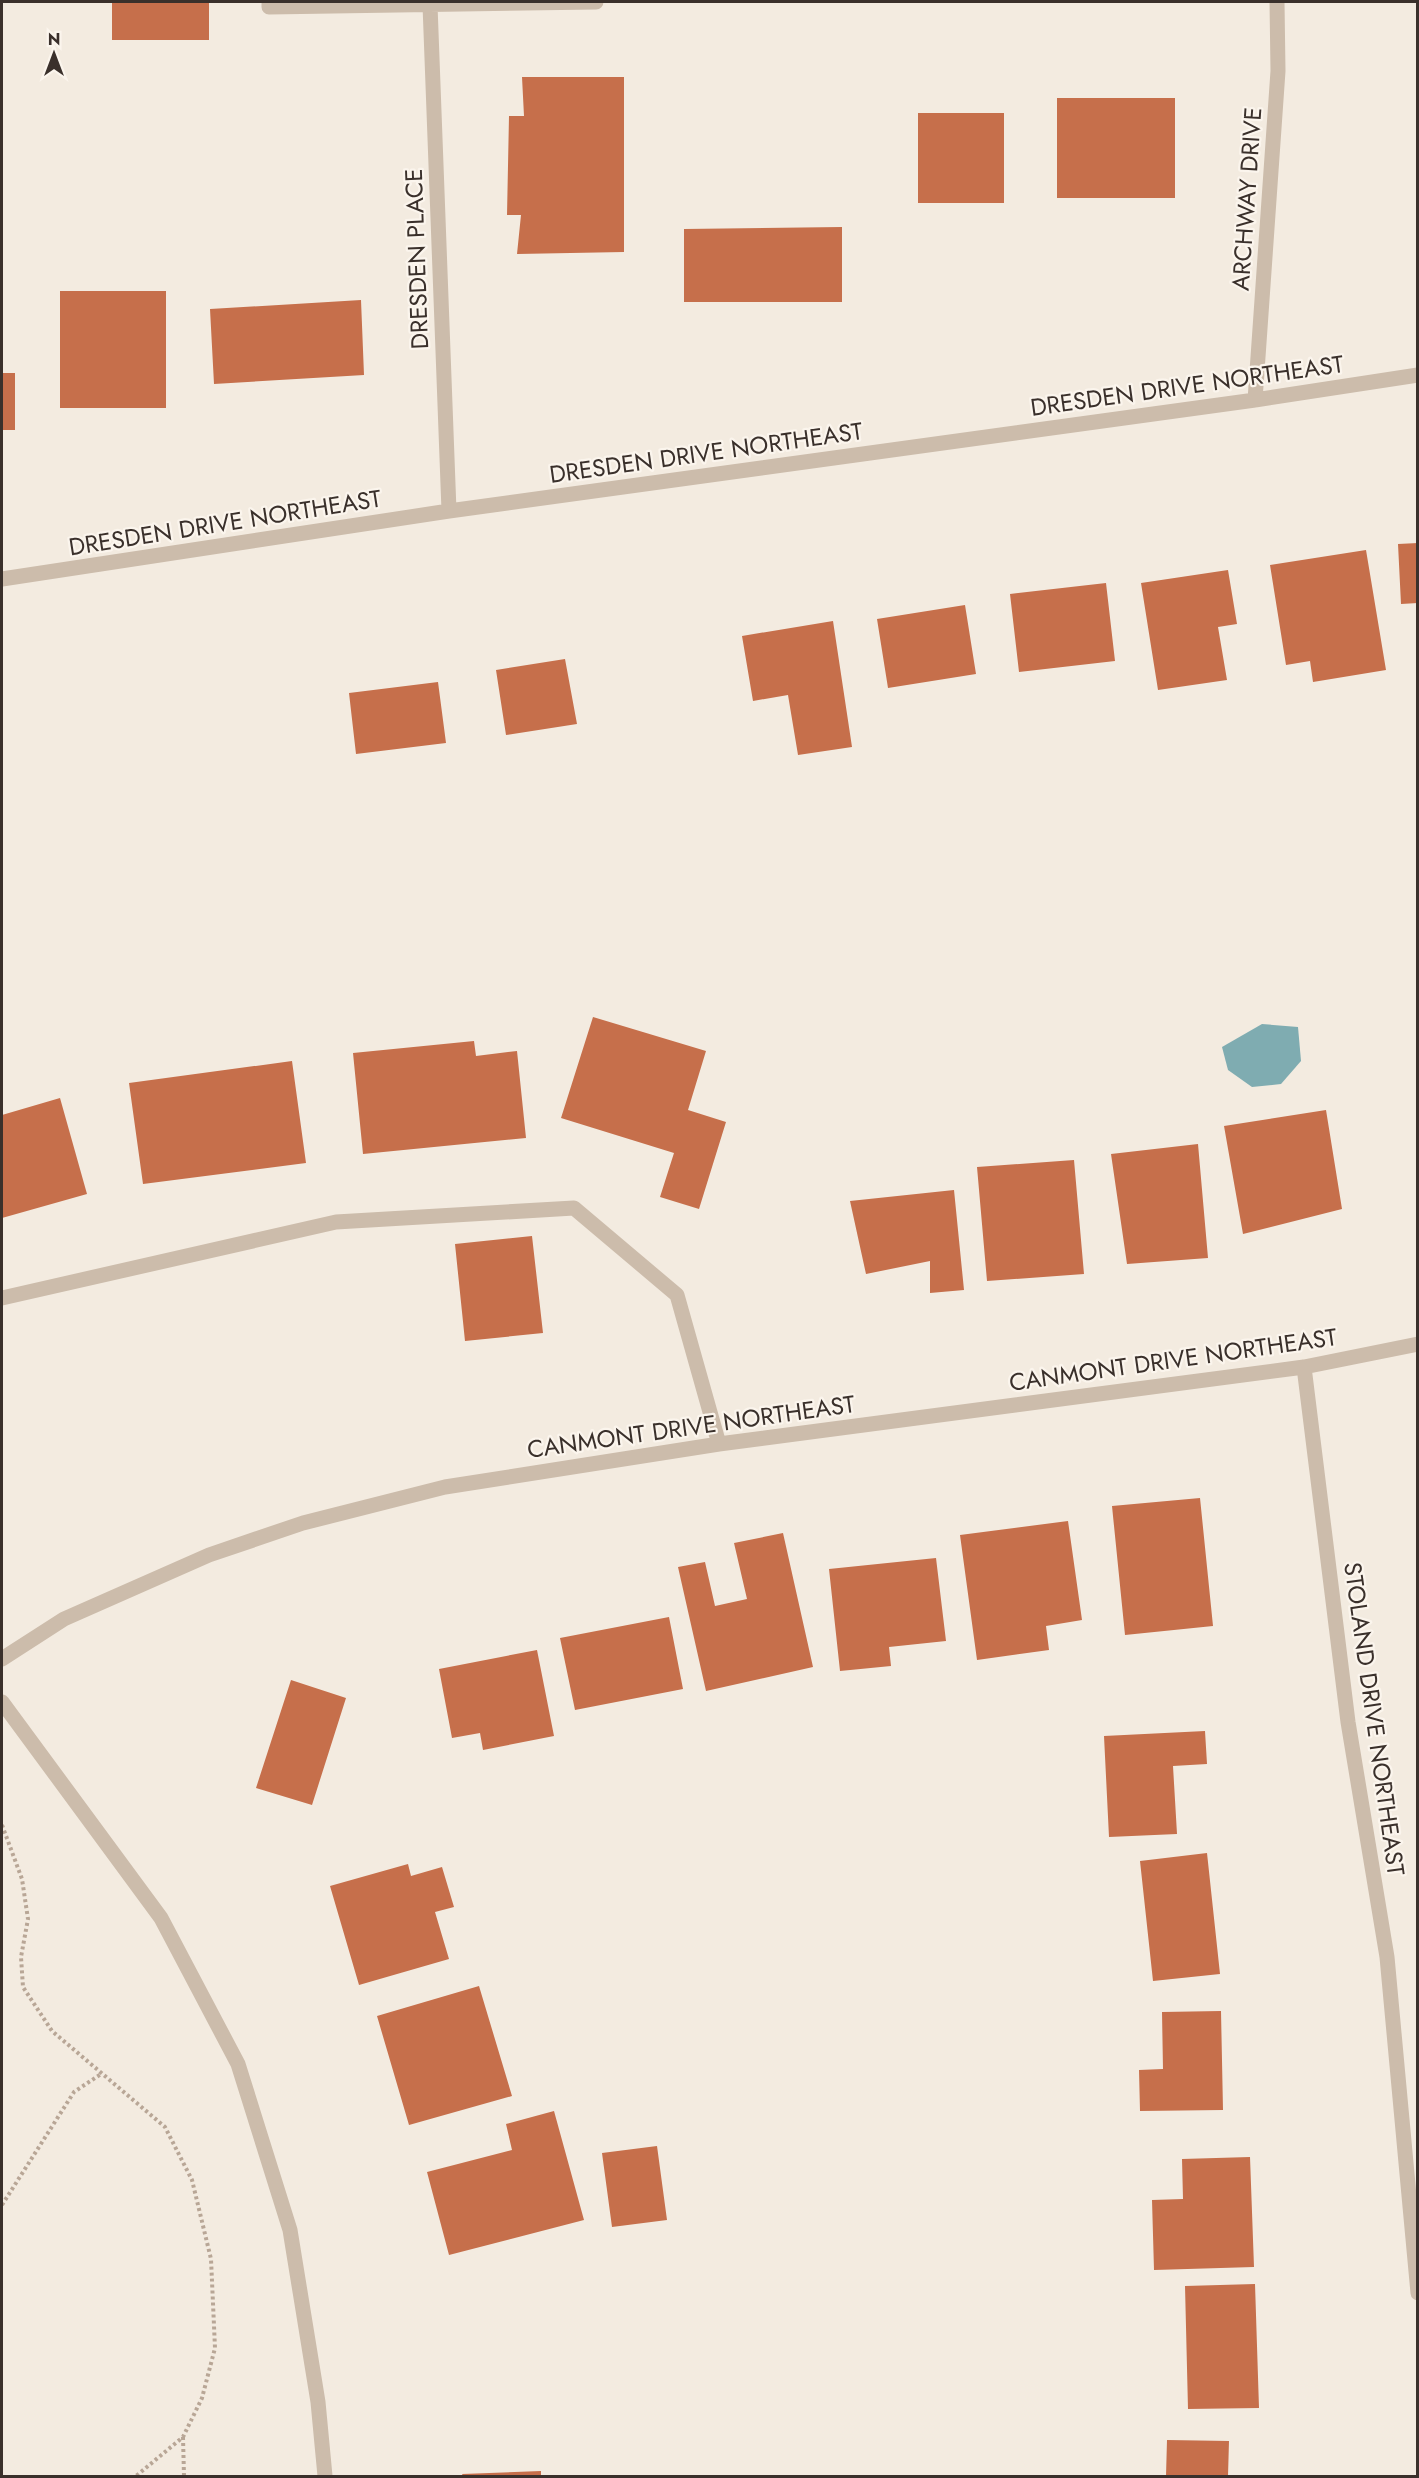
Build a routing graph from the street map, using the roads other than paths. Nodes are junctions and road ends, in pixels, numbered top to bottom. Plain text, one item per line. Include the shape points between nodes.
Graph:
1 (596, 2) edge
2 (1277, 2) edge
3 (269, 4) edge
4 (430, 5) junction
5 (1418, 375) edge
6 (1255, 400) junction
7 (449, 512) junction
8 (2, 579) edge
9 (2, 1298) edge
10 (1418, 1344) edge
11 (1304, 1367) junction
12 (719, 1444) junction
13 (2, 1659) edge
14 (2, 1702) edge
15 (1418, 2293) edge
16 (325, 2476) edge

1 - 4 street
2 - 6 street, ARCHWAY DRIVE via 1278,72
3 - 4 street
4 - 7 street, DRESDEN PLACE
5 - 6 street, DRESDEN DRIVE NORTHEAST
6 - 7 street, DRESDEN DRIVE NORTHEAST
7 - 8 street, DRESDEN DRIVE NORTHEAST
9 - 12 street via 336,1222 574,1208 677,1295
10 - 11 street, CANMONT DRIVE NORTHEAST
11 - 12 street, CANMONT DRIVE NORTHEAST
11 - 15 street, STOLAND DRIVE NORTHEAST via 1348,1722 1387,1957
12 - 13 street, CANMONT DRIVE NORTHEAST via 445,1487 303,1523 209,1555 64,1619
14 - 16 street via 161,1918 238,2064 290,2230 318,2402

